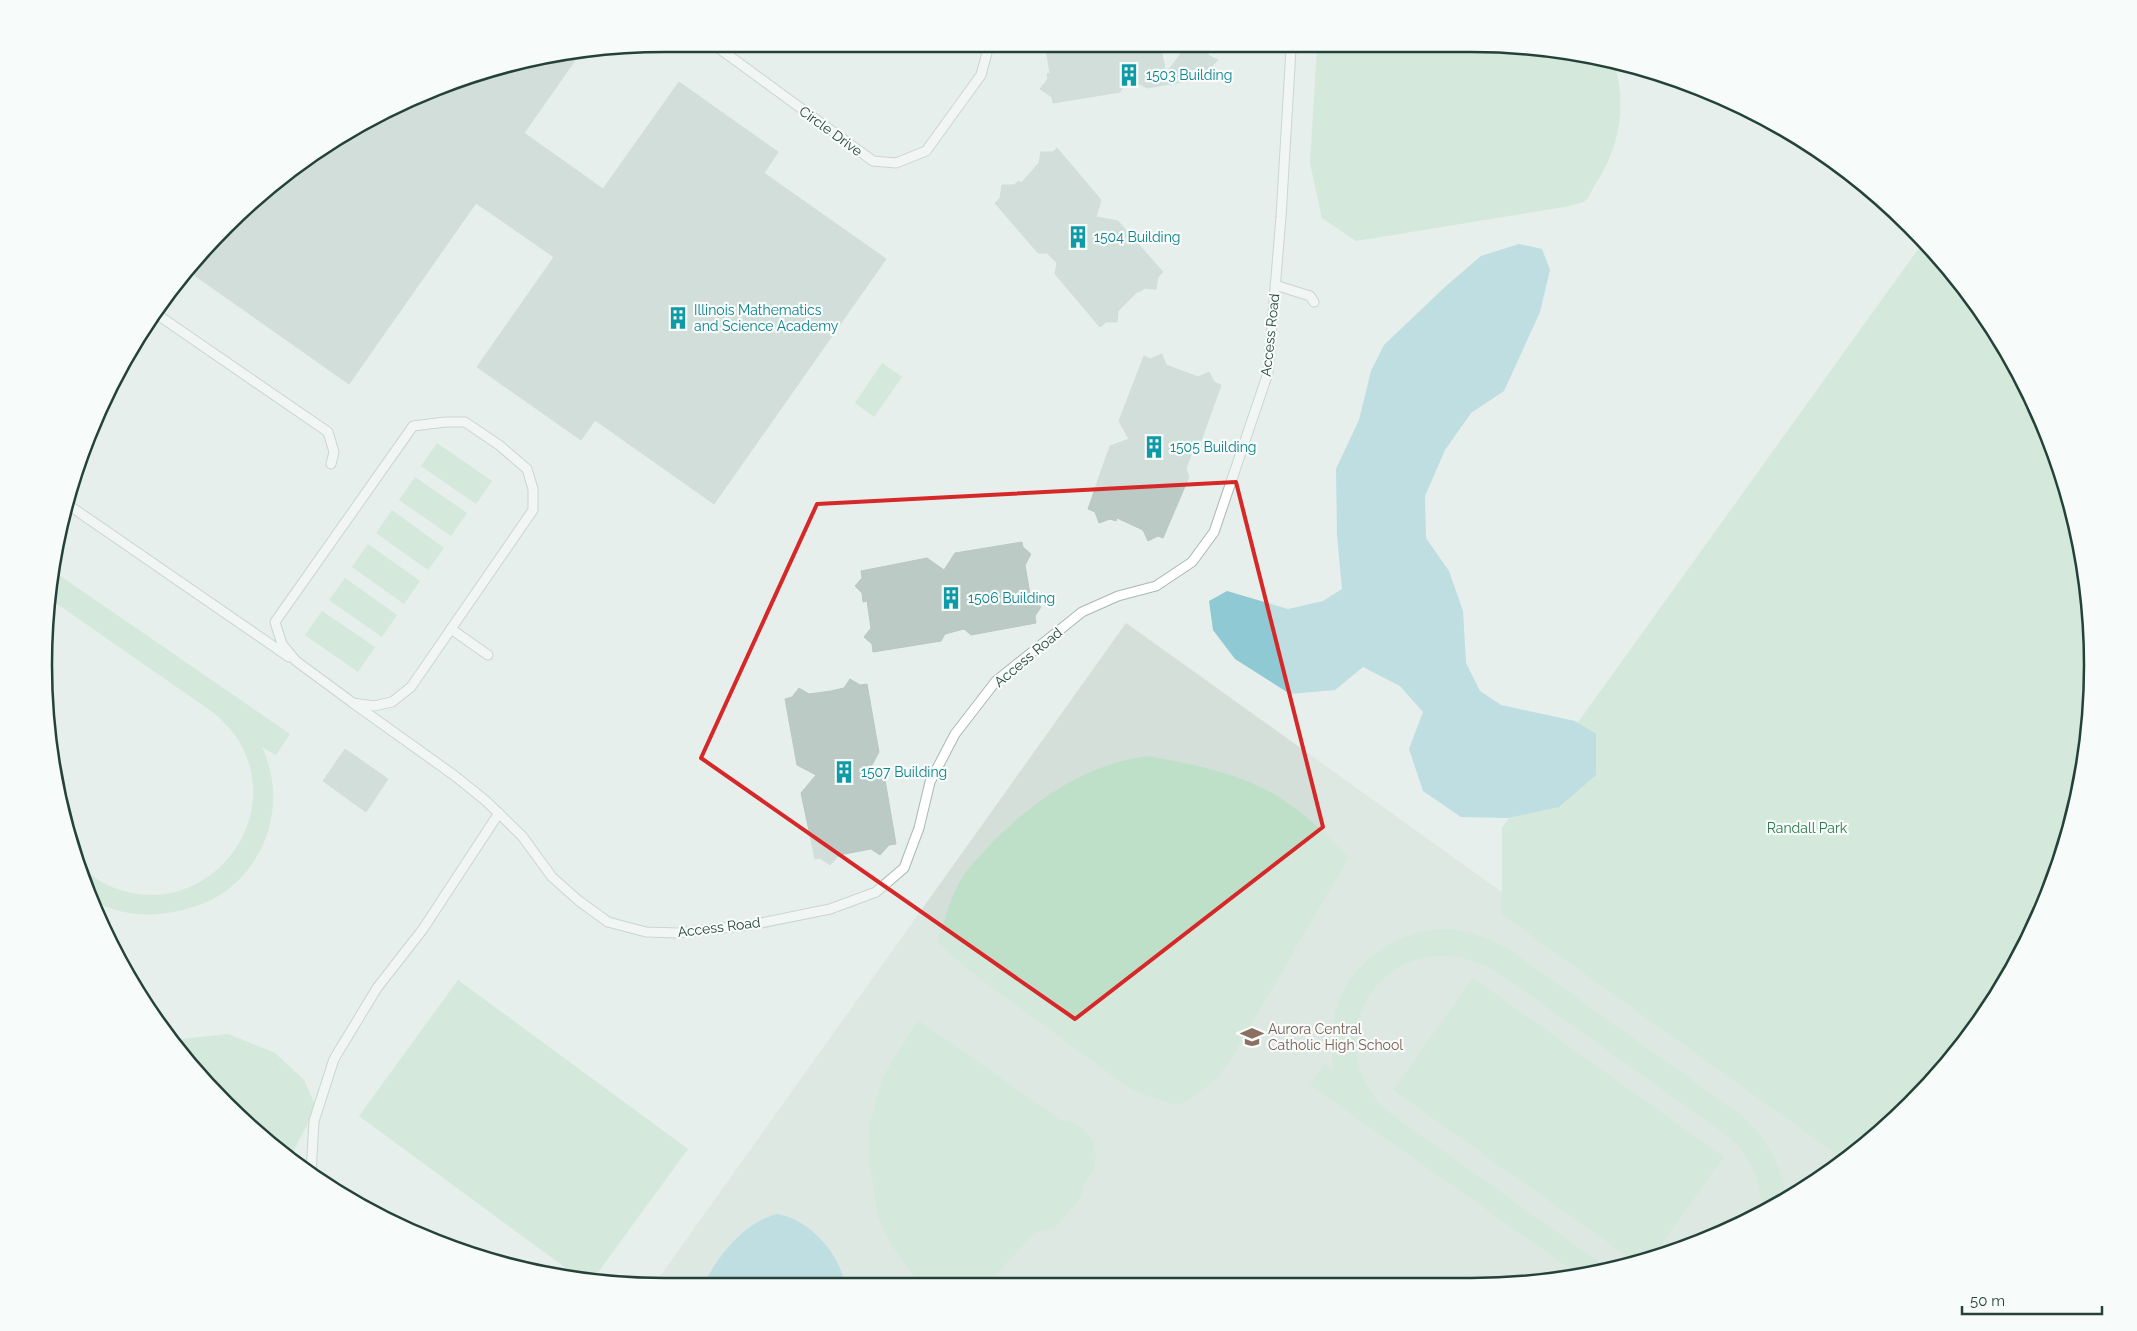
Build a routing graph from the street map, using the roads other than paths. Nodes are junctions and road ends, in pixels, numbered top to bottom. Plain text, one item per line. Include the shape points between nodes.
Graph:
1 (724, 52) edge
2 (987, 52) edge
3 (1291, 52) edge
4 (1275, 285) junction
5 (1314, 302) dead end
6 (161, 317) edge
7 (331, 464) dead end
8 (73, 509) edge
9 (451, 629) junction
10 (488, 655) dead end
11 (296, 661) junction
12 (353, 703) junction
13 (499, 813) junction
14 (311, 1166) edge

1 - 2 lane, Circle Drive via 873,161 896,163 926,151 981,75
3 - 4 lane, Access Road
4 - 5 lane via 1310,296
4 - 13 lane, Access Road via 1268,373 1214,532 1192,562 1156,586 1118,596 1082,612 996,681 955,734 930,782 919,828 904,868 876,892 830,909 751,925 678,933 646,932 608,922 579,901 552,876 522,836
6 - 7 lane via 328,432 334,452
8 - 11 lane
9 - 10 lane
9 - 11 lane via 534,510 533,489 527,469 464,422 413,426 275,622 282,644
9 - 12 lane via 411,686 392,702 374,706
11 - 12 lane, Access Road
12 - 13 lane, Access Road via 455,776
13 - 14 lane via 423,929 377,988 334,1059 314,1121

